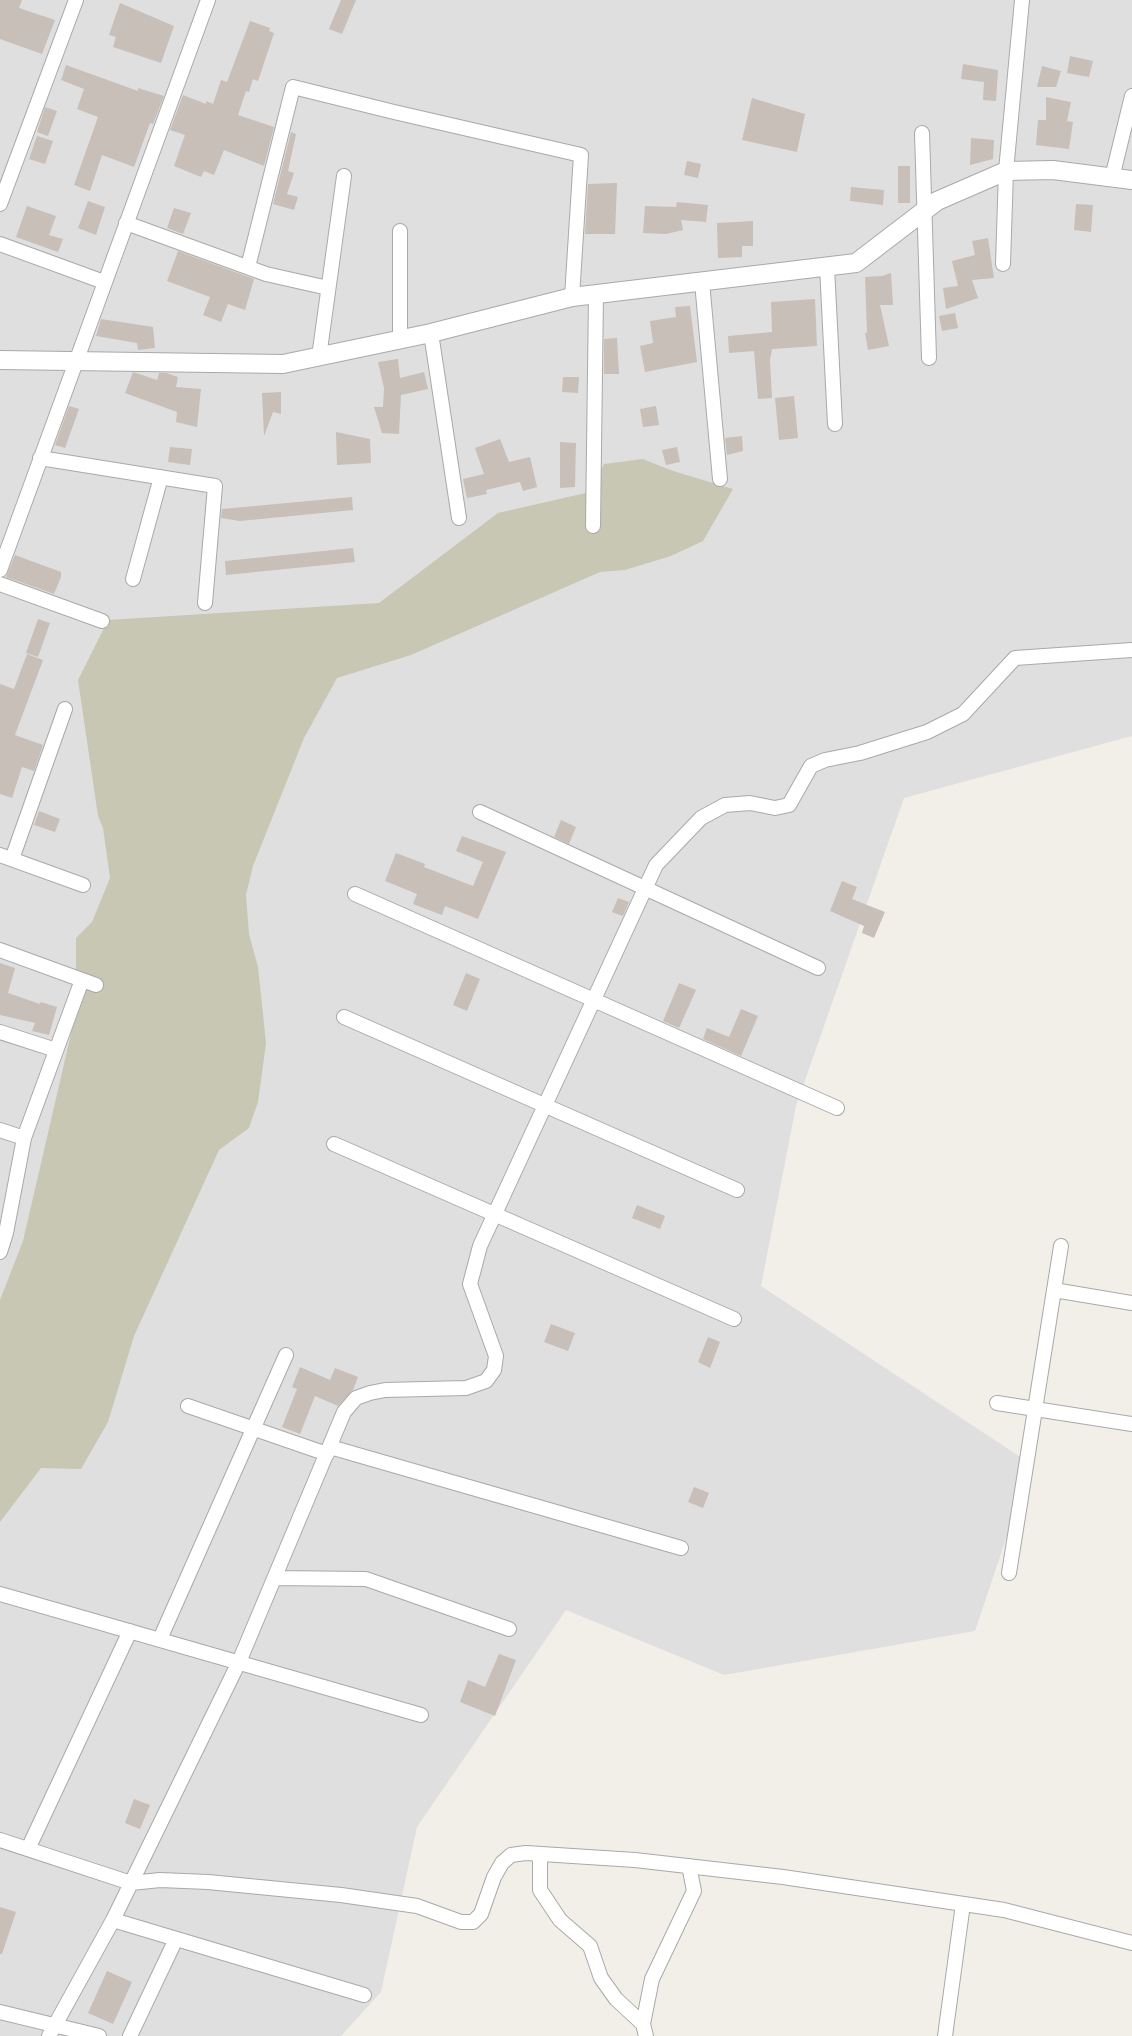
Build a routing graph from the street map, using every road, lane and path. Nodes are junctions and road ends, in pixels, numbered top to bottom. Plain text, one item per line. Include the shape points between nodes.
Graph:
1 (76, 0) edge
2 (208, 0) edge
3 (1022, 0) edge
4 (1132, 96) edge
5 (922, 133) dead end
6 (1006, 170) junction
7 (344, 176) dead end
8 (1112, 178) junction
9 (1132, 180) edge
10 (0, 204) edge
11 (924, 211) junction
12 (126, 223) junction
13 (400, 231) dead end
14 (0, 244) edge
15 (1003, 264) dead end
16 (827, 266) junction
17 (248, 267) junction
18 (104, 282) junction
19 (702, 282) junction
20 (328, 288) junction
21 (596, 294) junction
22 (572, 297) junction
23 (431, 333) junction
24 (400, 340) junction
25 (318, 357) junction
26 (928, 358) dead end
27 (0, 360) edge
28 (75, 361) junction
29 (835, 424) dead end
30 (40, 458) junction
31 (161, 478) junction
32 (720, 479) dead end
33 (459, 518) dead end
34 (593, 526) dead end
35 (0, 570) edge
36 (133, 579) dead end
37 (0, 584) edge
38 (205, 603) dead end
39 (102, 621) dead end
40 (1132, 650) edge
41 (65, 709) dead end
42 (480, 812) dead end
43 (6, 857) edge
44 (83, 885) dead end
45 (645, 888) junction
46 (355, 894) dead end
47 (0, 950) edge
48 (818, 968) dead end
49 (82, 980) junction
50 (96, 985) dead end
51 (594, 1000) junction
52 (344, 1017) dead end
53 (0, 1032) edge
54 (56, 1050) junction
55 (545, 1106) junction
56 (837, 1108) dead end
57 (0, 1130) edge
58 (24, 1138) junction
59 (334, 1144) dead end
60 (737, 1190) dead end
61 (495, 1214) junction
62 (3, 1232) edge
63 (1061, 1246) dead end
64 (0, 1252) edge
65 (1054, 1290) junction
66 (1132, 1303) edge
67 (734, 1319) dead end
68 (286, 1355) dead end
69 (997, 1403) dead end
70 (188, 1406) dead end
71 (1035, 1409) junction
72 (1132, 1424) edge
73 (253, 1428) junction
74 (328, 1450) junction
75 (681, 1548) dead end
76 (1009, 1573) dead end
77 (275, 1578) junction
78 (0, 1594) edge
79 (509, 1629) dead end
80 (130, 1631) junction
81 (160, 1640) junction
82 (239, 1662) junction
83 (421, 1715) dead end
84 (0, 1840) edge
85 (28, 1849) junction
86 (540, 1854) junction
87 (689, 1866) junction
88 (131, 1883) junction
89 (963, 1904) junction
90 (113, 1920) junction
91 (176, 1939) junction
92 (1132, 1943) edge
93 (364, 1995) dead end
94 (0, 2012) edge
95 (644, 2030) edge
96 (51, 2031) edge
97 (99, 2036) edge
98 (130, 2036) edge
99 (945, 2036) edge

1 - 10 street
2 - 12 street
3 - 6 street
4 - 8 street
5 - 11 street
6 - 8 street via 1053,170
6 - 11 street via 937,200
6 - 15 street
7 - 20 street
8 - 9 street
11 - 16 street via 856,263
11 - 26 street
12 - 17 street
12 - 18 street
13 - 24 street
14 - 18 street
16 - 19 street
16 - 29 street
17 - 20 street
17 - 22 street via 293,87 581,154
18 - 28 street
19 - 21 street
19 - 32 street
20 - 25 street
21 - 22 street
21 - 34 street
22 - 23 street
23 - 24 street
23 - 33 street
24 - 25 street
25 - 28 street via 283,364
27 - 28 street
28 - 30 street
30 - 31 street
30 - 35 street
31 - 36 street
31 - 38 street via 215,486
37 - 39 street
40 - 45 street via 1015,658 963,714 927,732 811,766 789,806 726,805 701,818 656,865
41 - 43 street
42 - 45 street
43 - 44 street
45 - 48 street
45 - 51 street
46 - 51 street
47 - 49 street
49 - 50 street
49 - 54 street
51 - 55 street
51 - 56 street
52 - 55 street
53 - 54 street
54 - 58 street
55 - 60 street
55 - 61 street
57 - 58 street
58 - 62 street
59 - 61 street
61 - 67 street
61 - 74 street via 480,1246 470,1284 496,1356 494,1370 486,1381 466,1388 385,1390 356,1398 344,1412
62 - 64 street
63 - 65 street
65 - 66 street
65 - 71 street
68 - 73 street
69 - 71 street
70 - 73 street
71 - 72 street
71 - 76 street
73 - 74 street
73 - 81 street
74 - 75 street
74 - 77 street
77 - 79 street via 366,1579
77 - 82 street
78 - 80 street
80 - 81 street
80 - 85 street
81 - 82 street
82 - 83 street
82 - 88 street
84 - 85 street
85 - 88 street
86 - 87 street
86 - 88 street via 511,1855 502,1863 481,1914 473,1922 460,1922 417,1906 341,1895 208,1882 160,1880
86 - 95 street via 540,1890 560,1920 590,1946 601,1978
87 - 89 street via 783,1876
87 - 95 street via 694,1891 652,1979
88 - 90 street
89 - 92 street via 1004,1910
89 - 99 street
90 - 91 street
90 - 96 street
91 - 93 street
91 - 98 street
94 - 96 street
96 - 97 street

